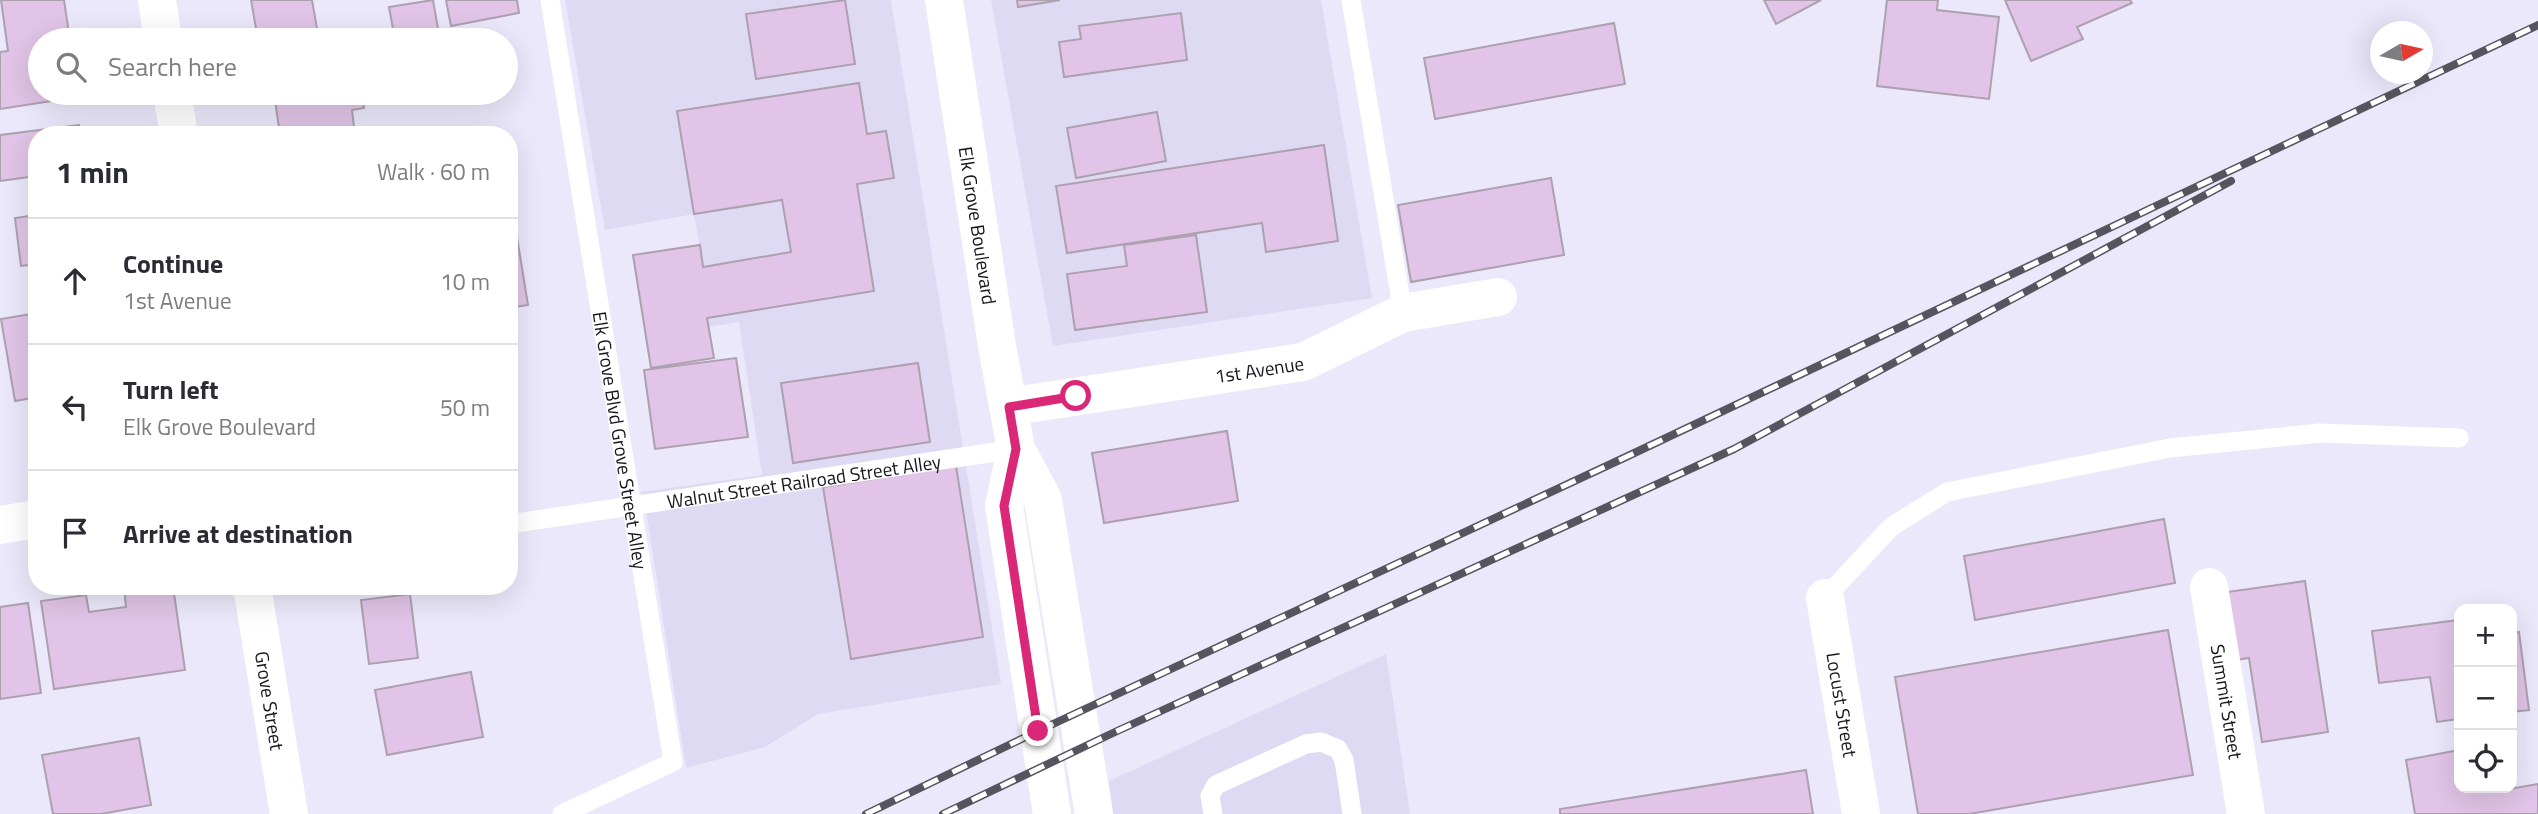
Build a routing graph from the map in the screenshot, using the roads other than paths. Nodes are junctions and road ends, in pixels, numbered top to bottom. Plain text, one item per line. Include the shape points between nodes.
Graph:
1 (157, 0) edge
2 (550, 0) edge
3 (944, 0) edge
4 (1351, 0) edge
5 (161, 28) edge
6 (174, 105) edge
7 (178, 126) edge
8 (1498, 297) dead end
9 (1403, 313) junction
10 (1009, 407) junction
11 (2459, 438) dead end
12 (1016, 449) junction
13 (631, 506) junction
14 (28, 520) edge
15 (518, 523) edge
16 (0, 525) edge
17 (2209, 587) dead end
18 (253, 595) edge
19 (1825, 598) joint
20 (289, 814) edge
21 (562, 814) edge
22 (1052, 814) edge
23 (1094, 814) edge
24 (1213, 814) edge
25 (1352, 814) edge
26 (1861, 814) edge
27 (2246, 814) edge

1 - 5 street
2 - 13 lane, Elk Grove Blvd Grove Street Alley
3 - 10 street, Elk Grove Boulevard
4 - 9 lane
6 - 7 street
8 - 9 street, 1st Avenue
9 - 10 street, 1st Avenue via 1303,362
10 - 12 street, Elk Grove Boulevard
11 - 19 lane via 2320,433 2184,446 1947,492 1891,527
12 - 13 lane, Walnut Street Railroad Street Alley
12 - 22 street, Elk Grove Boulevard via 1004,506
12 - 23 street, Elk Grove Boulevard via 1043,499
13 - 15 lane, Walnut Street Railroad Street Alley
13 - 21 lane, Elk Grove Blvd Grove Street Alley via 673,762
14 - 16 street
17 - 27 street, Summit Street
18 - 20 street, Grove Street
19 - 26 street, Locust Street
24 - 25 lane via 1210,796 1216,785 1306,744 1321,742 1338,749 1344,760

